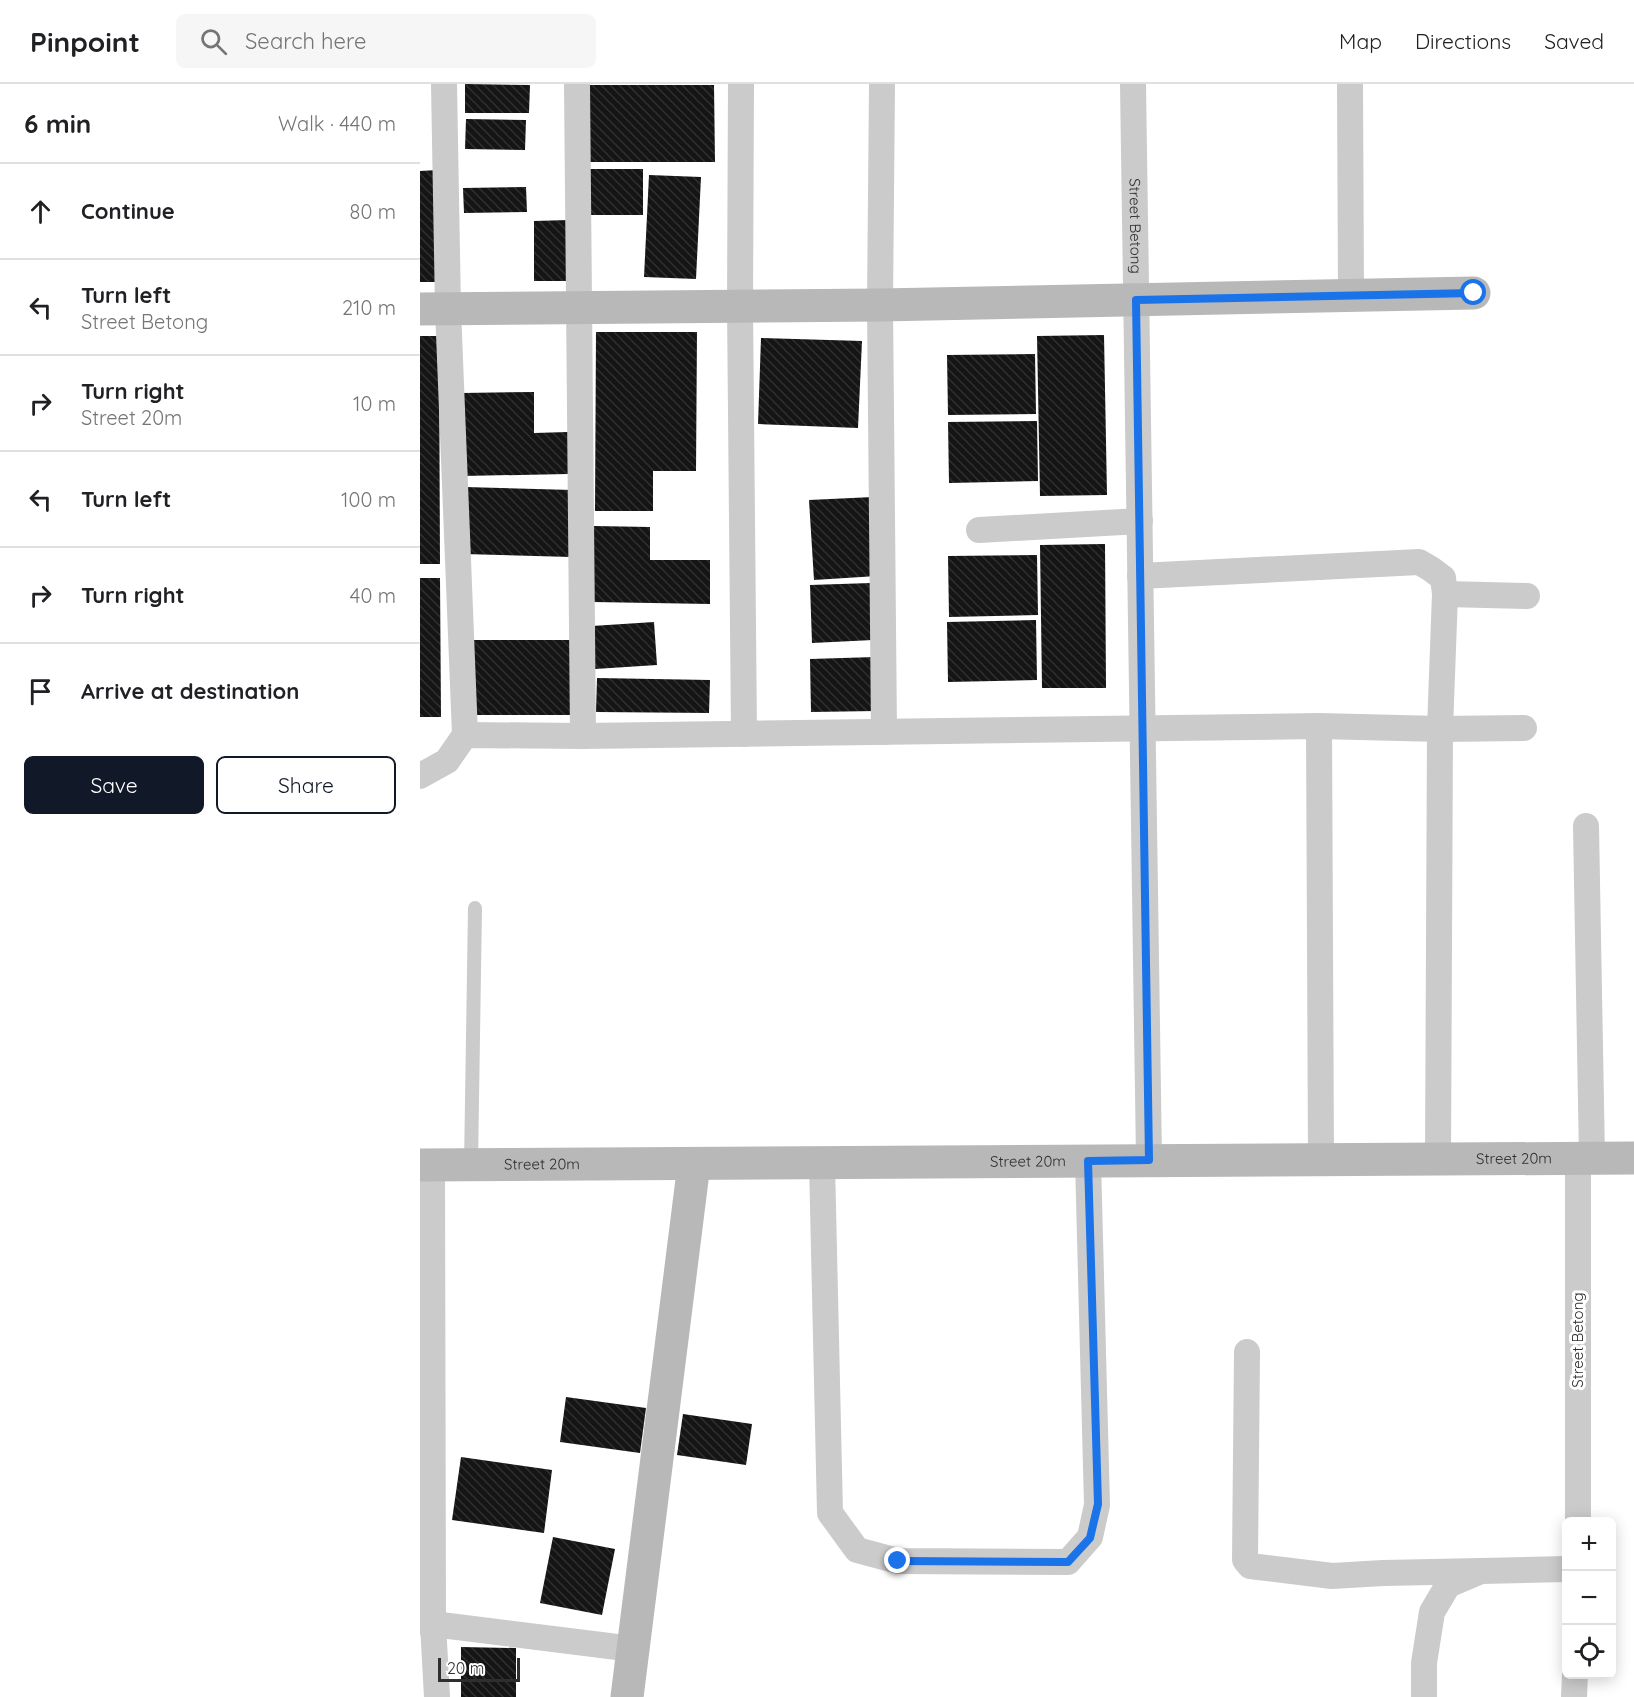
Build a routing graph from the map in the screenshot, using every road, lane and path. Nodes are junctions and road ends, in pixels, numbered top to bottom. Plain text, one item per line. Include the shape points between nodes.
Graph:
1 (444, 84) edge
2 (577, 84) edge
3 (741, 84) edge
4 (882, 84) edge
5 (1133, 84) edge
6 (1350, 84) edge
7 (1474, 293) dead end
8 (1351, 294) junction
9 (1136, 300) junction
10 (880, 305) junction
11 (740, 306) junction
12 (580, 308) junction
13 (434, 309) edge
14 (1140, 521) junction
15 (979, 530) dead end
16 (1140, 576) junction
17 (1444, 594) junction
18 (1527, 597) dead end
19 (1319, 726) junction
20 (1524, 728) dead end
21 (1440, 729) junction
22 (1143, 730) junction
23 (884, 732) junction
24 (744, 734) junction
25 (465, 735) junction
26 (583, 736) junction
27 (420, 776) edge
28 (1586, 826) dead end
29 (475, 908) dead end
30 (1585, 1158) junction
31 (1634, 1158) edge
32 (1438, 1159) junction
33 (1149, 1160) junction
34 (1321, 1160) junction
35 (1088, 1161) junction
36 (822, 1163) junction
37 (694, 1164) junction
38 (426, 1165) edge
39 (471, 1165) junction
40 (1247, 1352) dead end
41 (1578, 1517) edge
42 (1562, 1569) edge
43 (1480, 1571) junction
44 (426, 1623) edge
45 (633, 1649) junction
46 (1575, 1679) edge
47 (437, 1697) edge
48 (627, 1697) edge
49 (1424, 1697) edge
50 (1574, 1697) edge

1 - 13 street
2 - 12 street
3 - 11 street
4 - 10 street
5 - 9 street, Street Betong
6 - 8 street
7 - 8 street
8 - 9 street
9 - 10 street
9 - 14 street, Street Betong
10 - 11 street
10 - 23 street
11 - 12 street
11 - 24 street
12 - 13 street
12 - 26 street
13 - 25 street
14 - 15 street
14 - 16 street, Street Betong
16 - 17 street via 1419,562 1443,578
16 - 22 street, Street Betong
17 - 18 street
17 - 21 street
19 - 21 street
19 - 22 street
19 - 34 street
20 - 21 street
21 - 32 street
22 - 23 street
22 - 33 street, Street Betong
23 - 24 street
24 - 26 street
25 - 26 street
25 - 27 street via 447,761
28 - 30 street, Street Betong
29 - 39 lane
30 - 31 street, Street 20m
30 - 32 street, Street 20m
30 - 41 street, Street Betong
32 - 34 street, Street 20m
33 - 34 street, Street 20m
33 - 35 street, Street 20m
35 - 36 street, Street 20m
35 - 36 street via 1098,1504 1090,1538 1068,1562 898,1561 857,1550 830,1512
36 - 37 street, Street 20m
37 - 39 street, Street 20m
37 - 45 street
38 - 39 street, Street 20m
38 - 44 street
40 - 43 street via 1245,1560 1250,1566 1332,1576
42 - 43 street
43 - 49 street via 1448,1585 1432,1612 1424,1663
44 - 45 street
44 - 47 street
45 - 48 street
46 - 50 street

